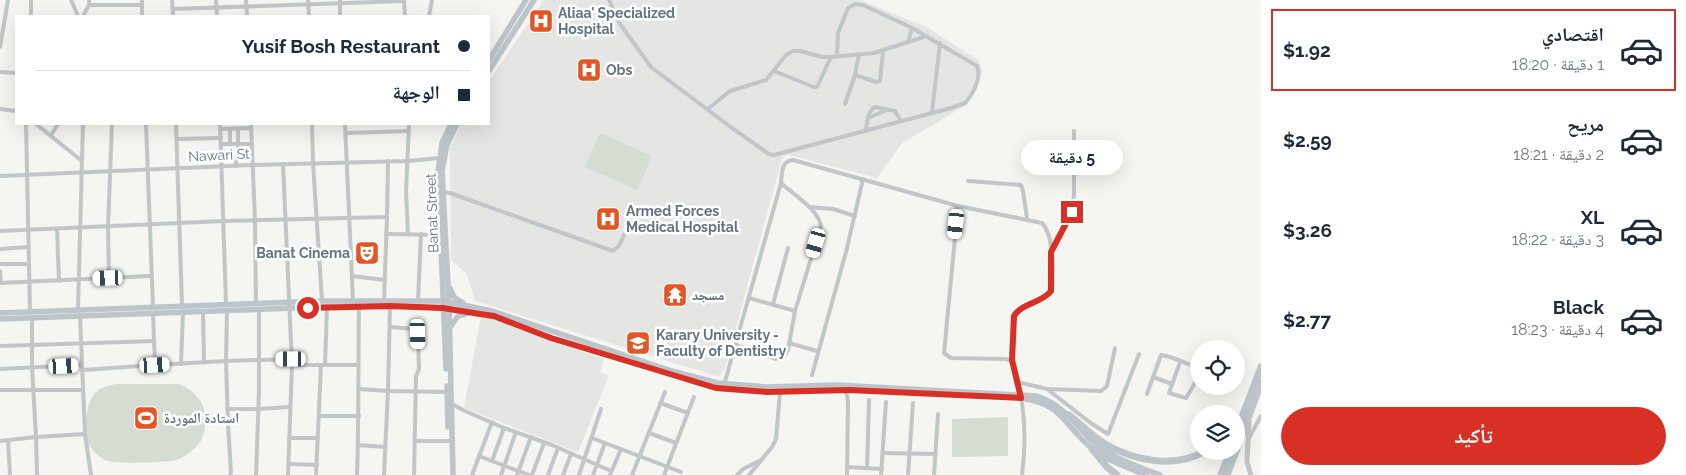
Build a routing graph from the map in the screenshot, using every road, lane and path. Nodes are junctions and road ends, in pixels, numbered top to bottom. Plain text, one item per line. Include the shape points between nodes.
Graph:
1 (8, 0) edge
2 (31, 0) edge
3 (71, 0) edge
4 (89, 0) edge
5 (172, 0) edge
6 (216, 0) edge
7 (246, 0) edge
8 (526, 0) edge
9 (534, 0) edge
10 (609, 0) edge
11 (340, 1) edge
12 (404, 1) edge
13 (142, 2) edge
14 (308, 2) edge
15 (431, 2) edge
16 (89, 5) junction
17 (247, 7) junction
18 (216, 8) junction
19 (173, 9) junction
20 (31, 15) edge
21 (78, 15) edge
22 (84, 15) edge
23 (142, 15) edge
24 (173, 15) edge
25 (217, 15) edge
26 (247, 15) edge
27 (309, 15) edge
28 (340, 15) edge
29 (405, 15) edge
30 (431, 15) edge
31 (2, 26) edge
32 (912, 28) junction
33 (927, 36) junction
34 (908, 42) junction
35 (940, 43) junction
36 (0, 47) edge
37 (884, 51) junction
38 (859, 54) junction
39 (837, 56) junction
40 (831, 57) junction
41 (490, 58) edge
42 (490, 69) edge
43 (774, 71) junction
44 (0, 72) edge
45 (15, 73) edge
46 (855, 75) junction
47 (845, 104) dead end
48 (0, 109) edge
49 (708, 109) junction
50 (888, 110) junction
51 (15, 111) edge
52 (932, 112) junction
53 (868, 118) junction
54 (901, 121) junction
55 (26, 125) edge
56 (37, 125) edge
57 (57, 125) edge
58 (83, 125) edge
59 (112, 125) edge
60 (146, 125) edge
61 (176, 125) edge
62 (220, 125) edge
63 (312, 125) edge
64 (345, 125) edge
65 (409, 125) edge
66 (450, 125) edge
67 (456, 125) edge
68 (251, 126) edge
69 (234, 128) edge
70 (220, 129) junction
71 (409, 131) junction
72 (866, 131) junction
73 (1074, 131) dead end
74 (346, 133) junction
75 (50, 135) junction
76 (221, 138) junction
77 (177, 139) junction
78 (221, 144) junction
79 (230, 144) junction
80 (238, 144) junction
81 (252, 144) junction
82 (439, 158) junction
83 (388, 161) junction
84 (408, 161) junction
85 (82, 162) junction
86 (346, 162) junction
87 (313, 163) junction
88 (282, 164) junction
89 (252, 165) junction
90 (221, 166) junction
91 (236, 166) junction
92 (148, 169) junction
93 (178, 169) junction
94 (111, 171) junction
95 (82, 172) junction
96 (27, 175) junction
97 (0, 176) edge
98 (864, 179) junction
99 (968, 181) dead end
100 (781, 183) junction
101 (441, 192) junction
102 (958, 206) junction
103 (809, 207) junction
104 (855, 216) junction
105 (386, 217) junction
106 (348, 218) junction
107 (1027, 218) junction
108 (316, 219) junction
109 (255, 220) junction
110 (285, 220) junction
111 (224, 221) junction
112 (180, 224) junction
113 (149, 225) junction
114 (108, 227) junction
115 (80, 228) junction
116 (57, 229) junction
117 (28, 230) junction
118 (0, 231) edge
119 (386, 234) junction
120 (408, 234) junction
121 (421, 234) junction
122 (440, 235) junction
123 (624, 235) dead end
124 (28, 247) junction
125 (788, 248) dead end
126 (0, 249) edge
127 (1051, 252) junction
128 (0, 264) edge
129 (28, 264) junction
130 (0, 270) edge
131 (150, 276) junction
132 (352, 276) junction
133 (108, 278) junction
134 (80, 280) junction
135 (384, 280) junction
136 (59, 281) junction
137 (29, 282) junction
138 (0, 283) edge
139 (448, 284) junction
140 (750, 298) junction
141 (322, 301) junction
142 (352, 301) junction
143 (418, 301) junction
144 (388, 302) junction
145 (773, 304) junction
146 (289, 305) junction
147 (446, 305) junction
148 (467, 305) junction
149 (258, 306) junction
150 (359, 306) junction
151 (226, 307) junction
152 (327, 307) junction
153 (427, 307) junction
154 (183, 309) junction
155 (201, 309) junction
156 (153, 310) junction
157 (795, 311) junction
158 (79, 312) junction
159 (474, 312) junction
160 (0, 313) edge
161 (31, 315) junction
162 (0, 319) edge
163 (390, 327) junction
164 (447, 328) junction
165 (154, 341) junction
166 (789, 343) junction
167 (81, 344) junction
168 (32, 345) junction
169 (736, 345) junction
170 (0, 346) edge
171 (1115, 348) dead end
172 (818, 352) junction
173 (613, 353) junction
174 (1140, 354) dead end
175 (258, 359) junction
176 (291, 359) junction
177 (1012, 360) junction
178 (226, 361) junction
179 (204, 362) junction
180 (1180, 362) junction
181 (181, 364) junction
182 (292, 364) junction
183 (155, 365) junction
184 (323, 365) junction
185 (358, 365) junction
186 (82, 367) junction
187 (1190, 367) edge
188 (1261, 367) edge
189 (32, 368) junction
190 (0, 369) edge
191 (812, 375) dead end
192 (1153, 377) junction
193 (1018, 382) junction
194 (1261, 383) edge
195 (1172, 384) junction
196 (724, 387) junction
197 (1047, 389) junction
198 (0, 390) edge
199 (34, 390) junction
200 (83, 390) junction
201 (359, 390) junction
202 (846, 390) junction
203 (388, 391) junction
204 (416, 392) junction
205 (447, 392) junction
206 (665, 392) dead end
207 (780, 392) junction
208 (1190, 393) edge
209 (1147, 394) dead end
210 (1021, 396) junction
211 (694, 397) dead end
212 (869, 400) dead end
213 (450, 402) junction
214 (886, 402) dead end
215 (660, 403) junction
216 (913, 403) dead end
217 (289, 407) junction
218 (228, 409) junction
219 (258, 409) junction
220 (602, 409) dead end
221 (688, 413) junction
222 (1247, 413) junction
223 (938, 414) dead end
224 (1069, 415) junction
225 (319, 416) junction
226 (359, 416) junction
227 (1261, 416) edge
228 (1245, 417) edge
229 (1245, 420) edge
230 (492, 422) junction
231 (504, 428) junction
232 (516, 432) junction
233 (649, 433) junction
234 (85, 434) junction
235 (36, 437) junction
236 (289, 438) junction
237 (318, 438) junction
238 (531, 438) junction
239 (592, 438) junction
240 (8, 440) junction
241 (0, 441) edge
242 (415, 441) junction
243 (449, 441) junction
244 (1247, 442) junction
245 (544, 443) junction
246 (676, 443) junction
247 (605, 444) junction
248 (358, 446) junction
249 (385, 447) junction
250 (558, 448) junction
251 (1092, 448) junction
252 (621, 449) junction
253 (883, 453) junction
254 (572, 454) junction
255 (909, 454) junction
256 (936, 454) junction
257 (479, 456) junction
258 (640, 456) junction
259 (1190, 459) edge
260 (584, 460) junction
261 (761, 460) junction
262 (1227, 460) edge
263 (1233, 460) edge
264 (492, 461) junction
265 (289, 464) junction
266 (317, 465) junction
267 (504, 466) junction
268 (596, 466) junction
269 (667, 466) junction
270 (847, 467) junction
271 (867, 468) junction
272 (882, 469) junction
273 (681, 472) dead end
274 (518, 473) edge
275 (611, 473) edge
276 (10, 475) edge
277 (37, 475) edge
278 (91, 475) edge
279 (230, 475) edge
280 (256, 475) edge
281 (288, 475) edge
282 (316, 475) edge
283 (357, 475) edge
284 (384, 475) edge
285 (414, 475) edge
286 (452, 475) edge
287 (472, 475) edge
288 (500, 475) edge
289 (531, 475) edge
290 (548, 475) edge
291 (563, 475) edge
292 (579, 475) edge
293 (593, 475) edge
294 (632, 475) edge
295 (664, 475) edge
296 (737, 475) edge
297 (749, 475) edge
298 (847, 475) edge
299 (881, 475) edge
300 (908, 475) edge
301 (934, 475) edge
302 (1022, 475) edge
303 (1117, 475) edge
304 (1146, 475) edge
305 (1160, 475) edge
306 (1221, 475) edge
307 (1227, 475) edge
308 (1251, 475) edge

1 - 31 street
2 - 20 street
3 - 21 street
4 - 16 street
5 - 19 street
6 - 18 street
7 - 17 street
8 - 41 main road
9 - 42 main road
10 - 49 street via 620,24 650,67
11 - 12 street
11 - 14 street
11 - 28 street
12 - 29 street
13 - 16 street
13 - 23 street
14 - 17 street
14 - 27 street
15 - 30 street
16 - 22 street
17 - 18 street
17 - 26 street
18 - 19 street
18 - 25 street
19 - 24 street
31 - 36 street
32 - 33 street
32 - 34 street
32 - 39 street via 854,4 848,8 838,32
33 - 34 street
33 - 35 street
34 - 37 street
35 - 52 street
35 - 52 street via 977,66 979,75 964,103
37 - 38 street
37 - 46 street via 880,81
38 - 39 street
38 - 46 street
39 - 40 street
40 - 43 street via 793,51
40 - 43 street via 817,87
43 - 49 street via 766,80 730,91
44 - 45 street
46 - 47 street
48 - 51 street
49 - 72 street via 774,154
50 - 53 street
50 - 53 street via 873,108
50 - 54 street via 896,112
52 - 54 street
53 - 72 street
54 - 72 street
55 - 96 street
56 - 75 street
57 - 75 street
58 - 85 street
59 - 94 street
60 - 92 street
61 - 77 street
62 - 70 street
63 - 87 street
64 - 74 street
65 - 71 street
66 - 82 main road, Banat Street
67 - 101 main road, Banat Street via 444,159
68 - 69 street
68 - 81 street
69 - 70 street
69 - 79 street
69 - 80 street
70 - 76 street
71 - 74 street
71 - 84 street
73 - 127 street via 1072,212
74 - 86 street
75 - 85 street
76 - 77 street
76 - 78 street
77 - 93 street
78 - 79 street
78 - 90 street
79 - 80 street
80 - 81 street
80 - 91 street
81 - 89 street
82 - 84 street, Nawari St
82 - 101 main road, Banat Street
83 - 84 street, Nawari St
83 - 86 street, Nawari St
83 - 105 street
84 - 120 street
85 - 95 street
86 - 87 street, Nawari St
86 - 106 street
87 - 88 street, Nawari St
87 - 108 street
88 - 89 street, Nawari St
88 - 110 street
89 - 91 street, Nawari St
89 - 109 street
90 - 91 street, Nawari St
90 - 93 street, Nawari St
90 - 111 street
92 - 93 street, Nawari St
92 - 94 street, Nawari St
92 - 113 street
93 - 112 street
94 - 95 street, Nawari St
94 - 114 street
95 - 96 street, Nawari St
95 - 115 street
96 - 97 street, Nawari St
96 - 117 street
98 - 100 street via 793,160 784,164
98 - 102 street
98 - 104 street
99 - 107 street via 1021,185
100 - 103 street
100 - 140 street
101 - 122 main road, Banat Street
101 - 123 street via 613,251
101 - 139 main road, Banat Street
102 - 107 street
102 - 177 street via 944,353 951,358
103 - 104 street via 833,209
103 - 157 street via 820,219 820,226
104 - 172 street
105 - 106 street
105 - 119 street
106 - 108 street
106 - 132 street
107 - 127 street via 1046,226
108 - 110 street
108 - 141 street
109 - 110 street
109 - 111 street
109 - 149 street
110 - 146 street
111 - 112 street
111 - 151 street
112 - 113 street
112 - 154 street
113 - 114 street
113 - 131 street
114 - 115 street
114 - 133 street
115 - 116 street
115 - 134 street
116 - 117 street
116 - 136 street
117 - 118 street
117 - 124 street
119 - 120 street
119 - 135 street
120 - 121 street
121 - 122 street
121 - 143 street
122 - 147 main road, Banat Street
124 - 126 street
124 - 129 street
125 - 145 street
127 - 177 street via 1051,291 1016,314
128 - 129 street
129 - 137 street
130 - 138 street
131 - 133 street
131 - 156 street
132 - 135 street
132 - 142 street
133 - 134 street
134 - 136 street
134 - 158 street
135 - 144 street
136 - 137 street
137 - 138 street
137 - 161 street
139 - 147 main road, Banat Street
139 - 148 main road via 454,297
140 - 145 street
140 - 169 street
141 - 142 main road
141 - 146 main road
142 - 144 main road
143 - 144 main road
143 - 147 main road
144 - 150 main road
144 - 153 main road
144 - 163 street
145 - 157 street
146 - 149 main road
146 - 152 main road
146 - 176 street
147 - 148 main road
147 - 153 main road
147 - 159 main road
147 - 164 main road
148 - 173 main road
149 - 151 main road
149 - 175 street
150 - 152 main road
150 - 185 street
151 - 155 main road
151 - 178 street
152 - 184 street
153 - 164 main road via 440,313
154 - 155 main road
154 - 156 main road
154 - 181 street
155 - 179 street
156 - 158 main road
156 - 165 street
157 - 166 street
158 - 161 main road
158 - 167 street
159 - 164 main road via 458,316
159 - 173 main road via 494,316 551,338
160 - 161 main road
161 - 162 main road
161 - 168 street
163 - 203 street
163 - 204 street via 417,331 419,369
164 - 205 main road
164 - 213 main road
165 - 167 street
165 - 183 street
166 - 169 street via 787,353 780,359
166 - 172 street
167 - 168 street
167 - 186 street
168 - 170 street
168 - 189 street
169 - 196 street
171 - 197 street via 1107,386 1101,391
172 - 191 street
173 - 196 main road
174 - 197 street via 1108,434
175 - 176 street
175 - 178 street
175 - 219 street
176 - 182 street
177 - 193 street
178 - 179 street
178 - 218 street
179 - 181 street
180 - 187 street
180 - 192 street via 1174,357 1161,355
180 - 195 street
181 - 183 street
182 - 184 street
182 - 217 street
183 - 186 street
184 - 185 street
184 - 225 street
185 - 201 street
186 - 189 street
186 - 200 street
188 - 222 highway
189 - 190 street
189 - 199 street
192 - 195 street
192 - 209 street
193 - 197 street
193 - 210 street
194 - 222 highway
195 - 208 street via 1169,393 1186,398
196 - 207 main road
196 - 210 main road via 838,385
198 - 199 street
199 - 200 street
199 - 235 street
200 - 234 street
201 - 203 street
201 - 226 street
202 - 207 main road
202 - 210 main road
202 - 270 street
203 - 204 street
203 - 249 street
204 - 205 street
204 - 242 street
205 - 213 main road
206 - 215 street
207 - 261 street via 776,439
210 - 224 main road via 1036,396
210 - 251 main road via 1052,408
210 - 302 street via 1025,454
211 - 221 street
212 - 271 street
213 - 230 street
213 - 243 main road
213 - 286 main road
214 - 253 street
215 - 221 street
215 - 233 street
216 - 255 street
217 - 219 street
217 - 236 street
218 - 219 street
218 - 279 street
219 - 280 street
220 - 239 street
221 - 246 street
222 - 228 highway
222 - 229 highway
222 - 244 street
223 - 256 street
224 - 259 highway via 1105,444 1139,458 1160,461
224 - 305 main road via 1108,453
225 - 226 street
225 - 237 street
226 - 248 street
227 - 244 street
230 - 231 street
230 - 257 street
231 - 232 street
231 - 264 street
232 - 238 street
232 - 267 street
233 - 246 street
233 - 258 street
234 - 235 street
234 - 278 street
235 - 240 street
235 - 277 street
236 - 237 street
236 - 265 street
237 - 266 street
238 - 245 street
238 - 274 street
239 - 247 street
239 - 260 street
240 - 241 street
240 - 276 street
242 - 243 street
242 - 285 street
243 - 286 main road
244 - 308 street
245 - 250 street
245 - 289 street
246 - 269 street
247 - 252 street
247 - 268 street
248 - 249 street
248 - 283 street
249 - 284 street
250 - 254 street
250 - 290 street
251 - 303 highway
251 - 304 main road
252 - 258 street
252 - 275 street
253 - 255 street
253 - 272 street
254 - 260 street
254 - 291 street
255 - 256 street
255 - 300 street
256 - 301 street
257 - 264 street
257 - 287 street
258 - 269 street
258 - 294 street
260 - 268 street
260 - 292 street
261 - 296 street
261 - 297 street
262 - 306 highway
263 - 307 highway
264 - 267 street
265 - 266 street
265 - 281 street
266 - 282 street
267 - 274 street
267 - 288 street
268 - 275 street
268 - 293 street
269 - 273 street
269 - 295 street
270 - 271 street
270 - 298 street
271 - 272 street
272 - 299 street
274 - 289 street

